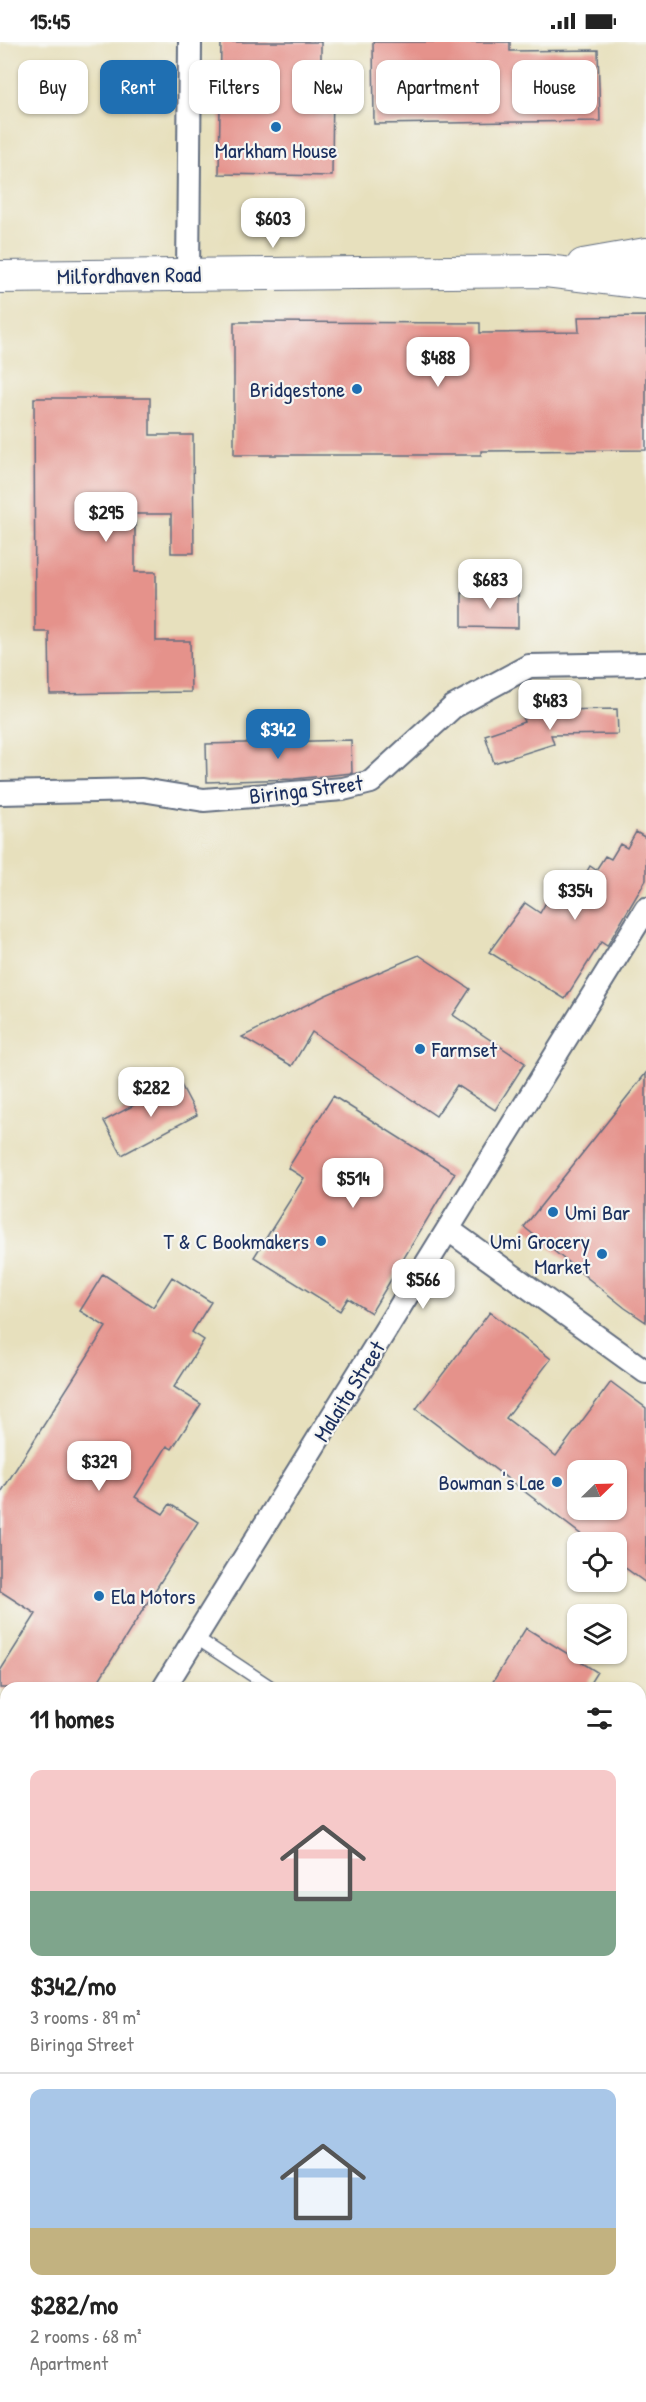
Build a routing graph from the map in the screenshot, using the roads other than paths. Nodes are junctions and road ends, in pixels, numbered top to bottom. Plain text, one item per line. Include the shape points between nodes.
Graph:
1 (190, 42) edge
2 (646, 254) edge
3 (546, 271) junction
4 (188, 274) junction
5 (0, 277) edge
6 (646, 283) edge
7 (646, 664) edge
8 (0, 793) edge
9 (646, 909) edge
10 (449, 1230) junction
11 (646, 1372) edge
12 (195, 1637) junction
13 (168, 1682) edge
14 (263, 1682) edge

1 - 4 street
2 - 3 main road, Milfordhaven Road
3 - 4 main road, Milfordhaven Road
3 - 6 main road, Milfordhaven Road
4 - 5 main road, Milfordhaven Road
7 - 8 street, Biringa Street via 529,666 453,707 371,782 343,789 204,800 142,790
9 - 10 street, Malaita Street
10 - 11 street
10 - 12 street, Malaita Street
12 - 13 street, Malaita Street
12 - 14 lane

